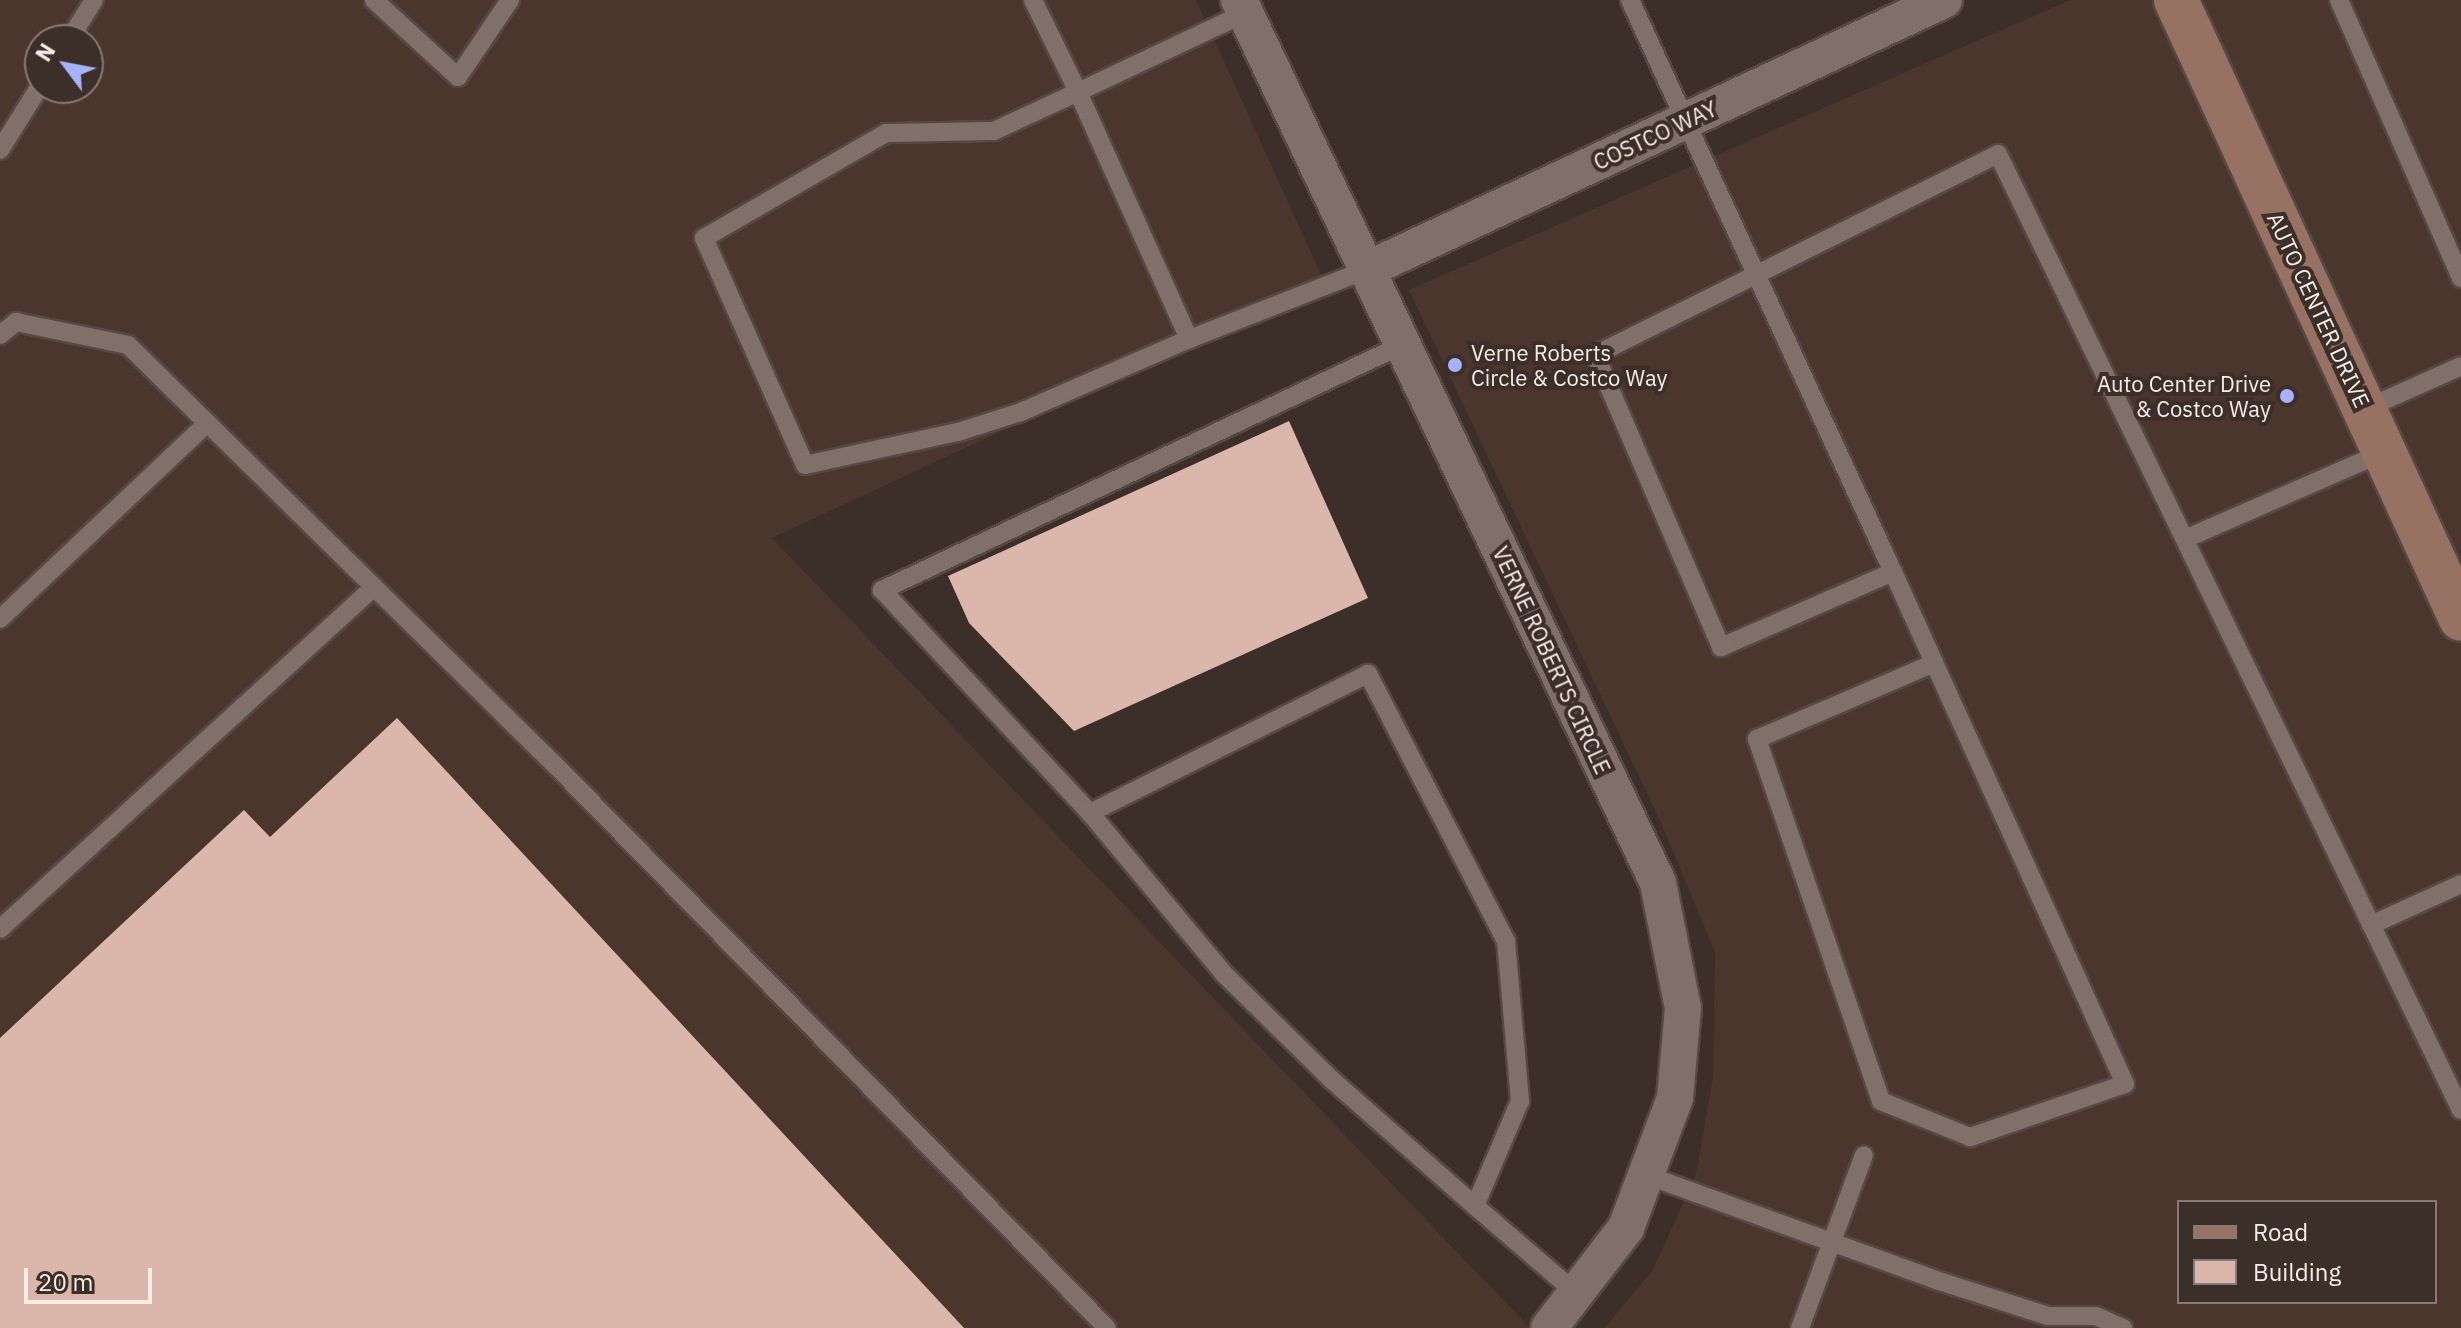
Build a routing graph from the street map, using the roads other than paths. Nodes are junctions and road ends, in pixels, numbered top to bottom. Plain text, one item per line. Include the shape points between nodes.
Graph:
1 (94, 0) edge
2 (374, 0) edge
3 (510, 0) edge
4 (1033, 0) edge
5 (1630, 0) edge
6 (1944, 0) edge
7 (2176, 0) edge
8 (2339, 0) edge
9 (1242, 6) edge
10 (79, 24) edge
11 (1078, 92) junction
12 (29, 104) edge
13 (1686, 120) junction
14 (0, 150) edge
15 (1366, 270) junction
16 (1756, 273) junction
17 (2461, 278) edge
18 (0, 335) edge
19 (1189, 339) junction
20 (1402, 345) junction
21 (2461, 366) edge
22 (2365, 409) junction
23 (207, 423) junction
24 (2384, 451) junction
25 (2185, 539) junction
26 (1893, 572) junction
27 (374, 587) junction
28 (0, 619) edge
29 (2461, 619) edge
30 (1934, 663) junction
31 (1090, 813) junction
32 (2461, 884) edge
33 (2371, 925) junction
34 (0, 929) edge
35 (2461, 1110) edge
36 (1864, 1155) dead end
37 (1646, 1175) junction
38 (1475, 1206) junction
39 (1831, 1243) junction
40 (1576, 1293) junction
41 (2045, 1322) edge
42 (1107, 1328) edge
43 (1549, 1328) edge
44 (1800, 1328) edge
45 (2123, 1328) edge

1 - 10 lane
2 - 3 lane via 458,77
4 - 11 lane
5 - 13 lane
6 - 13 street, COSTCO WAY
7 - 22 main road, AUTO CENTER DRIVE
8 - 17 lane
9 - 11 lane
9 - 15 street, VERNE ROBERTS CIRCLE
11 - 19 lane
11 - 19 lane via 994,131 886,133 704,238 798,451 805,465 958,432 1021,412
12 - 14 lane
13 - 15 street, COSTCO WAY
13 - 16 lane
15 - 19 lane
15 - 20 street, VERNE ROBERTS CIRCLE
16 - 25 lane via 1998,154
16 - 26 lane
16 - 26 lane via 1595,355 1721,647
18 - 23 lane via 16,322 128,345
20 - 31 lane via 882,590
20 - 37 street, VERNE ROBERTS CIRCLE via 1658,883 1683,1008 1675,1098
21 - 22 lane
22 - 24 main road, AUTO CENTER DRIVE
23 - 27 lane
23 - 28 lane
24 - 25 lane
24 - 29 main road, AUTO CENTER DRIVE
25 - 33 lane
26 - 30 lane
27 - 34 lane
27 - 42 lane
30 - 30 lane via 1757,739 1881,1101 1970,1137 2125,1084
31 - 38 lane via 1224,974 1332,1080
31 - 38 lane via 1368,674 1506,941 1520,1101
32 - 33 lane
33 - 35 lane
36 - 39 lane
37 - 39 lane
37 - 40 street, VERNE ROBERTS CIRCLE via 1626,1228
38 - 40 lane
39 - 41 lane
39 - 44 lane
40 - 43 street, VERNE ROBERTS CIRCLE
41 - 45 lane via 2096,1316

